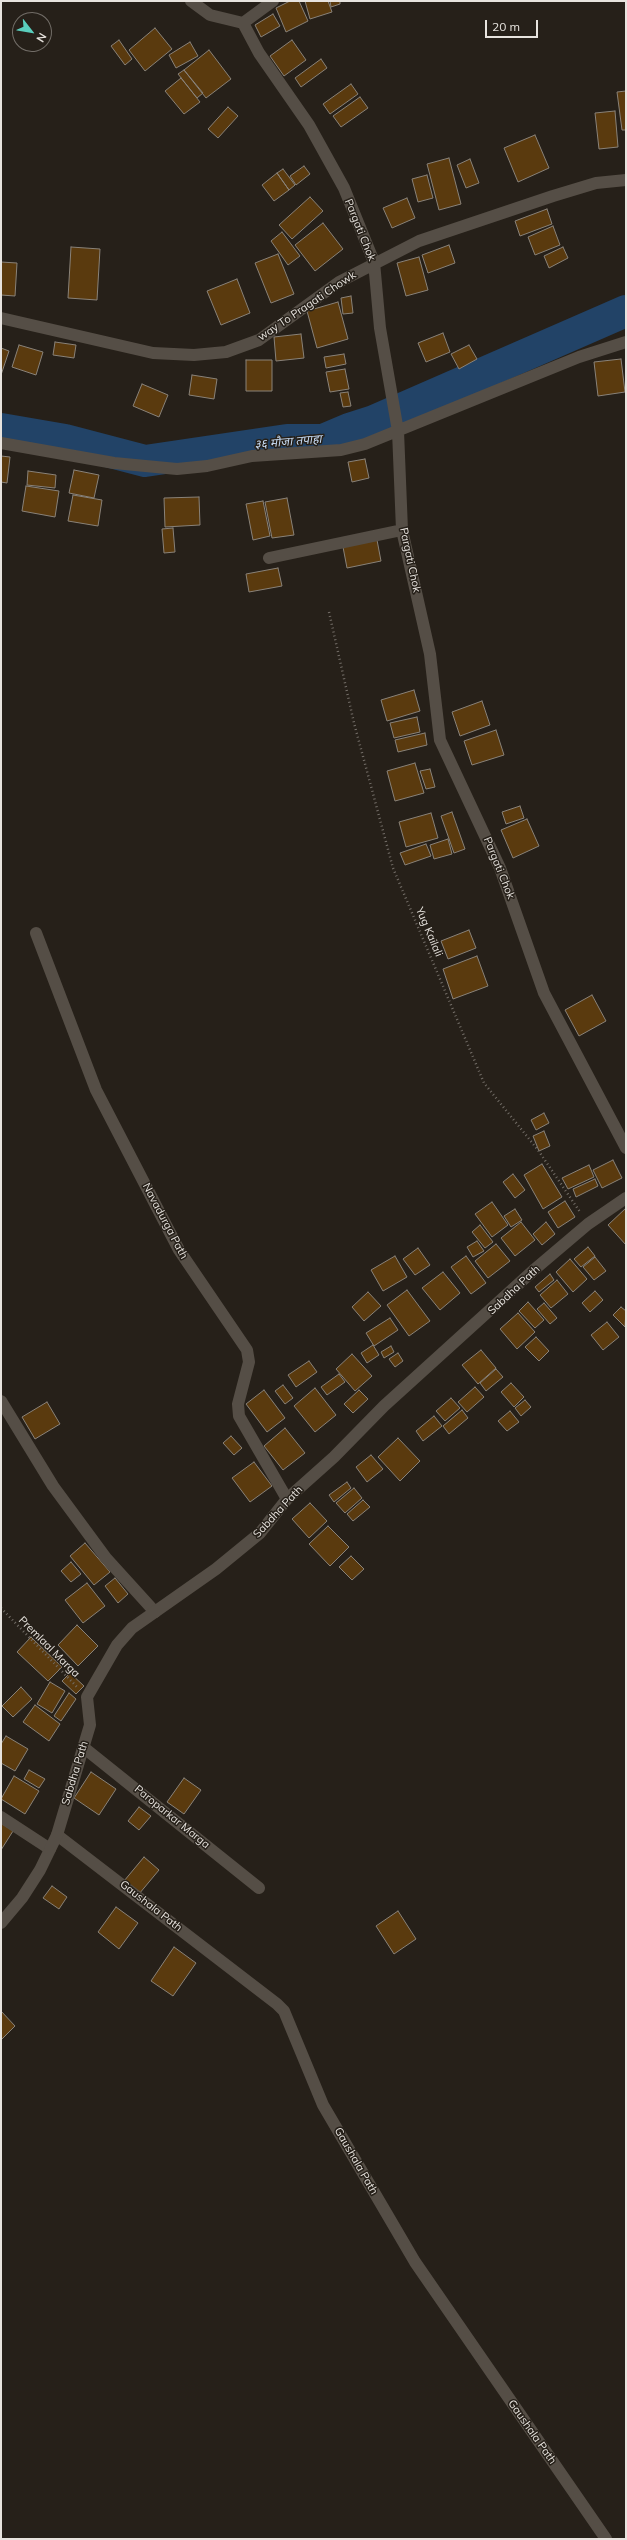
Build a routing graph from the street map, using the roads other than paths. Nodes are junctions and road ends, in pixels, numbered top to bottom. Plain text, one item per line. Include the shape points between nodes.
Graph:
1 (191, 1) edge
2 (273, 1) edge
3 (243, 23) junction
4 (626, 180) edge
5 (374, 262) junction
6 (1, 318) edge
7 (626, 342) edge
8 (397, 428) junction
9 (1, 443) edge
10 (402, 530) junction
11 (269, 558) dead end
12 (36, 934) dead end
13 (626, 1148) edge
14 (626, 1198) edge
15 (1, 1401) edge
16 (287, 1499) junction
17 (155, 1612) junction
18 (83, 1748) junction
19 (1, 1817) edge
20 (57, 1835) junction
21 (50, 1849) junction
22 (259, 1888) dead end
23 (1, 1923) edge
24 (606, 2539) edge

1 - 3 street via 210,15
2 - 3 street
3 - 5 street, Pargati Chok via 259,53 309,125 340,182
4 - 5 street, way To Pragati Chowk via 596,184 537,201 419,241
5 - 6 street, way To Pragati Chowk via 339,282 258,340 226,352 194,355 153,353
5 - 8 street, Pargati Chok via 380,328
7 - 8 street via 579,357
8 - 9 street via 341,450 252,456 207,466 177,469 114,463
8 - 10 street, Pargati Chok
10 - 11 street
10 - 13 street, Pargati Chok via 430,654 440,740 500,868 544,993
12 - 16 street, Navadurga Path via 96,1090 179,1250 247,1350 249,1362 238,1404 239,1416
14 - 16 street, Sabdha Path via 588,1224 384,1406 334,1457
15 - 17 street via 53,1486 102,1552
16 - 17 street, Sabdha Path via 260,1534
17 - 18 street, Sabdha Path via 132,1628 117,1645 87,1697 90,1725
18 - 20 street, Sabdha Path
18 - 22 street, Paroparkar Marga
19 - 21 street
20 - 21 street, Sabdha Path
20 - 24 street, Gaushala Path via 284,2011 323,2105 415,2262
21 - 23 street, Sabdha Path via 22,1898

